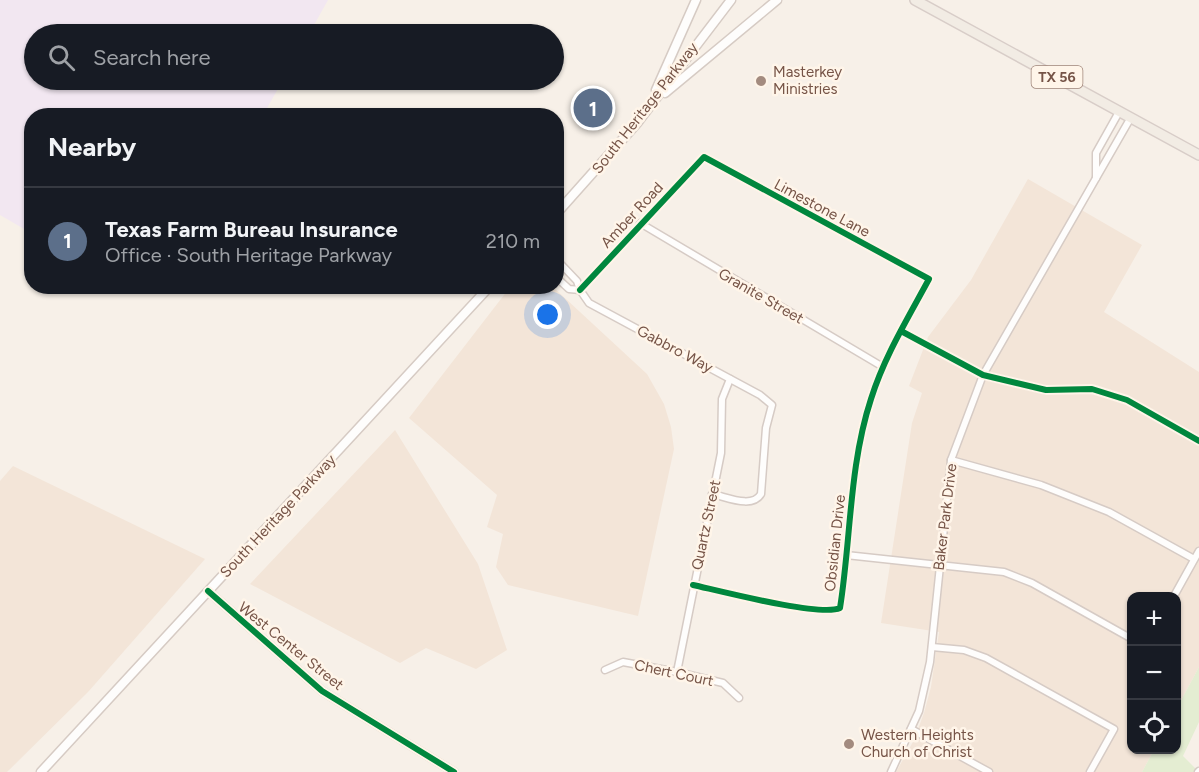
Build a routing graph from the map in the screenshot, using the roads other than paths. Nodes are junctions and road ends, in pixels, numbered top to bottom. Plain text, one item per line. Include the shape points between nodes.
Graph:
1 (696, 0) edge
2 (731, 0) edge
3 (777, 0) edge
4 (915, 0) edge
5 (1119, 112) junction
6 (1130, 119) junction
7 (638, 122) junction
8 (1199, 154) edge
9 (704, 157) joint
10 (1096, 179) junction
11 (564, 205) edge
12 (640, 223) junction
13 (564, 267) edge
14 (929, 279) joint
15 (564, 284) edge
16 (580, 290) junction
17 (483, 294) edge
18 (902, 331) junction
19 (883, 367) junction
20 (983, 375) junction
21 (730, 379) junction
22 (1199, 441) edge
23 (951, 460) junction
24 (712, 494) junction
25 (1199, 550) edge
26 (846, 555) junction
27 (1194, 558) junction
28 (939, 565) junction
29 (693, 585) junction
30 (208, 591) junction
31 (1177, 592) edge
32 (1127, 637) edge
33 (932, 647) junction
34 (605, 670) dead end
35 (677, 672) junction
36 (739, 698) dead end
37 (911, 729) junction
38 (41, 772) edge
39 (454, 772) edge
40 (891, 772) edge
41 (989, 772) edge
42 (1090, 772) edge

1 - 7 main road via 663,78
2 - 7 main road, South Heritage Parkway
3 - 7 main road via 688,72
4 - 5 main road, TX 56
5 - 6 main road, TX 56
5 - 10 street via 1096,153
6 - 8 main road, TX 56
6 - 10 street, Baker Park Drive
7 - 11 main road, South Heritage Parkway
9 - 12 street, Amber Road
9 - 14 street, Limestone Lane
10 - 20 street, Baker Park Drive
12 - 16 street, Amber Road
12 - 19 street, Granite Street
13 - 16 street, Gabbro Way via 578,281
14 - 18 street, Obsidian Drive
15 - 16 street, Gabbro Way
16 - 21 street, Gabbro Way via 589,303
17 - 30 main road, South Heritage Parkway
18 - 19 street, Obsidian Drive
18 - 20 street
19 - 26 street, Obsidian Drive via 863,431
20 - 22 street via 1046,390 1092,389 1127,400
20 - 23 street, Baker Park Drive
21 - 24 street, Quartz Street via 722,399 721,453
21 - 24 street, Gabbro Way via 772,405 766,428 761,494 750,503
23 - 27 street via 1041,485 1109,512
23 - 28 street, Baker Park Drive
24 - 29 street, Quartz Street
25 - 27 street
26 - 28 street
26 - 29 street, Obsidian Drive via 840,608 834,611
27 - 31 street
28 - 32 street via 1004,572 1032,583
28 - 33 street, Baker Park Drive
29 - 35 street, Quartz Street
30 - 38 main road, South Heritage Parkway
30 - 39 street, West Center Street via 322,691
33 - 37 street, Baker Park Drive via 919,711
33 - 42 street via 980,655 1113,729
34 - 35 street, Chert Court via 623,662
35 - 36 street, Chert Court via 723,683
37 - 40 street, Baker Park Drive
37 - 41 street

